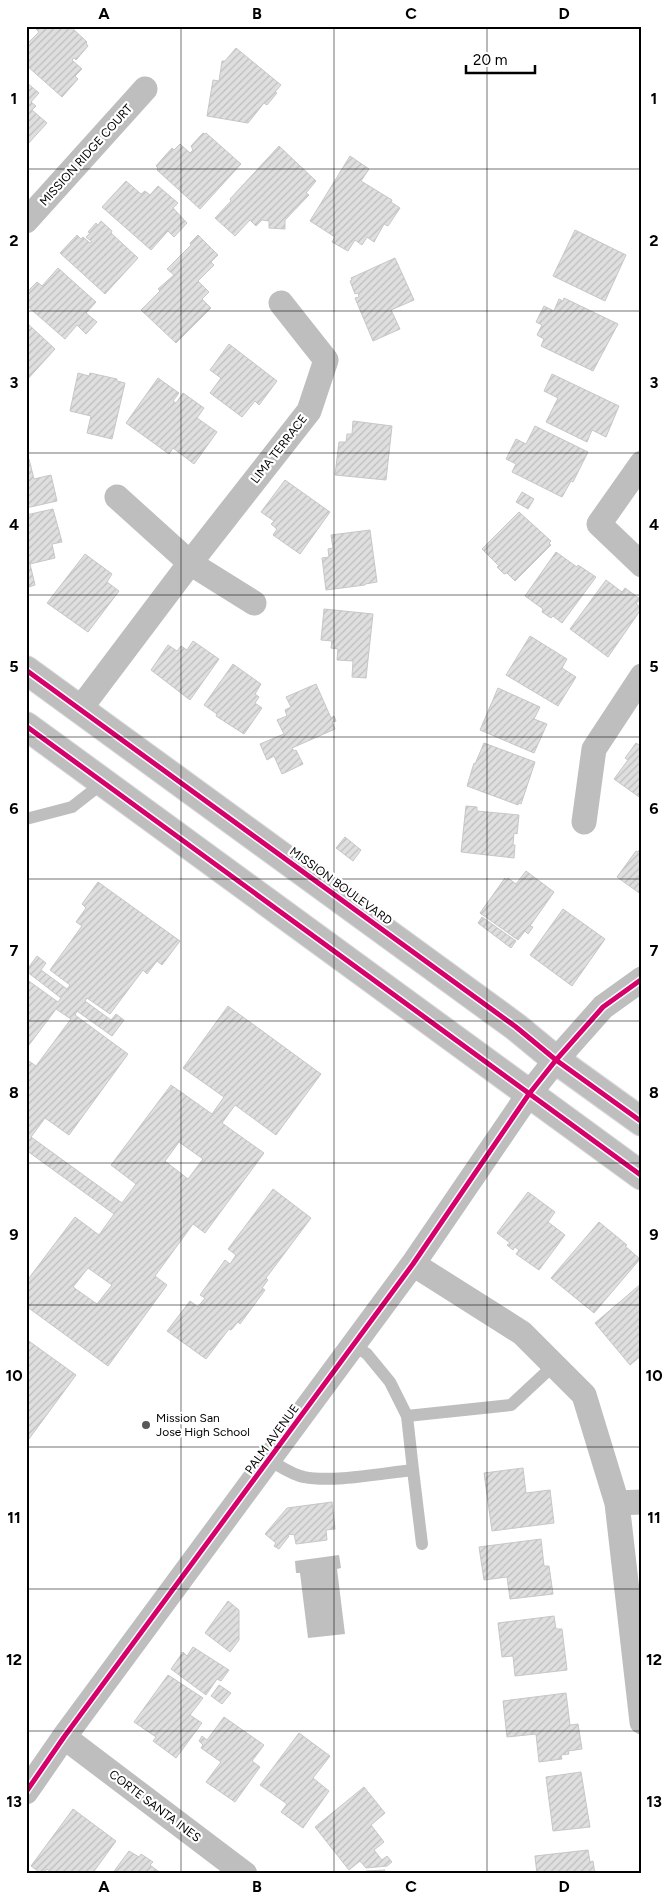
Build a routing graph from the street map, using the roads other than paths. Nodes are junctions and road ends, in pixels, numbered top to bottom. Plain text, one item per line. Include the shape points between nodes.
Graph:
1 (145, 88) dead end
2 (26, 221) edge
3 (281, 303) dead end
4 (642, 463) edge
5 (117, 497) dead end
6 (190, 563) junction
7 (642, 565) edge
8 (254, 602) dead end
9 (26, 670) edge
10 (642, 676) edge
11 (80, 709) junction
12 (26, 726) edge
13 (104, 782) junction
14 (26, 818) edge
15 (584, 822) dead end
16 (642, 979) edge
17 (556, 1060) junction
18 (529, 1094) junction
19 (642, 1122) edge
20 (642, 1176) edge
21 (414, 1264) junction
22 (354, 1345) junction
23 (554, 1366) junction
24 (406, 1416) junction
25 (269, 1460) junction
26 (412, 1470) junction
27 (630, 1502) edge
28 (422, 1544) dead end
29 (642, 1722) edge
30 (64, 1738) junction
31 (26, 1792) edge
32 (245, 1874) edge

1 - 2 street, MISSION RIDGE COURT
3 - 6 street, LIMA TERRACE via 326,360 309,411
4 - 7 street via 599,524
5 - 6 street
6 - 8 street
6 - 11 street, LIMA TERRACE
9 - 11 main road, MISSION BOULEVARD
10 - 15 street via 594,749
11 - 17 main road, MISSION BOULEVARD via 516,1026
12 - 13 main road
13 - 14 lane via 72,807
13 - 18 main road
16 - 17 street, PALM AVENUE via 603,1007
17 - 18 street, PALM AVENUE
17 - 19 main road, MISSION BOULEVARD
18 - 20 main road
18 - 21 street, PALM AVENUE
21 - 22 street, PALM AVENUE
21 - 23 street via 522,1333
22 - 24 lane via 367,1354 390,1382
22 - 25 street, PALM AVENUE
23 - 24 lane via 511,1405
23 - 27 street via 584,1395
24 - 26 lane
25 - 26 lane via 304,1478
25 - 30 street, PALM AVENUE
26 - 28 lane
27 - 29 street
30 - 31 street, PALM AVENUE
30 - 32 street, CORTE SANTA INES

